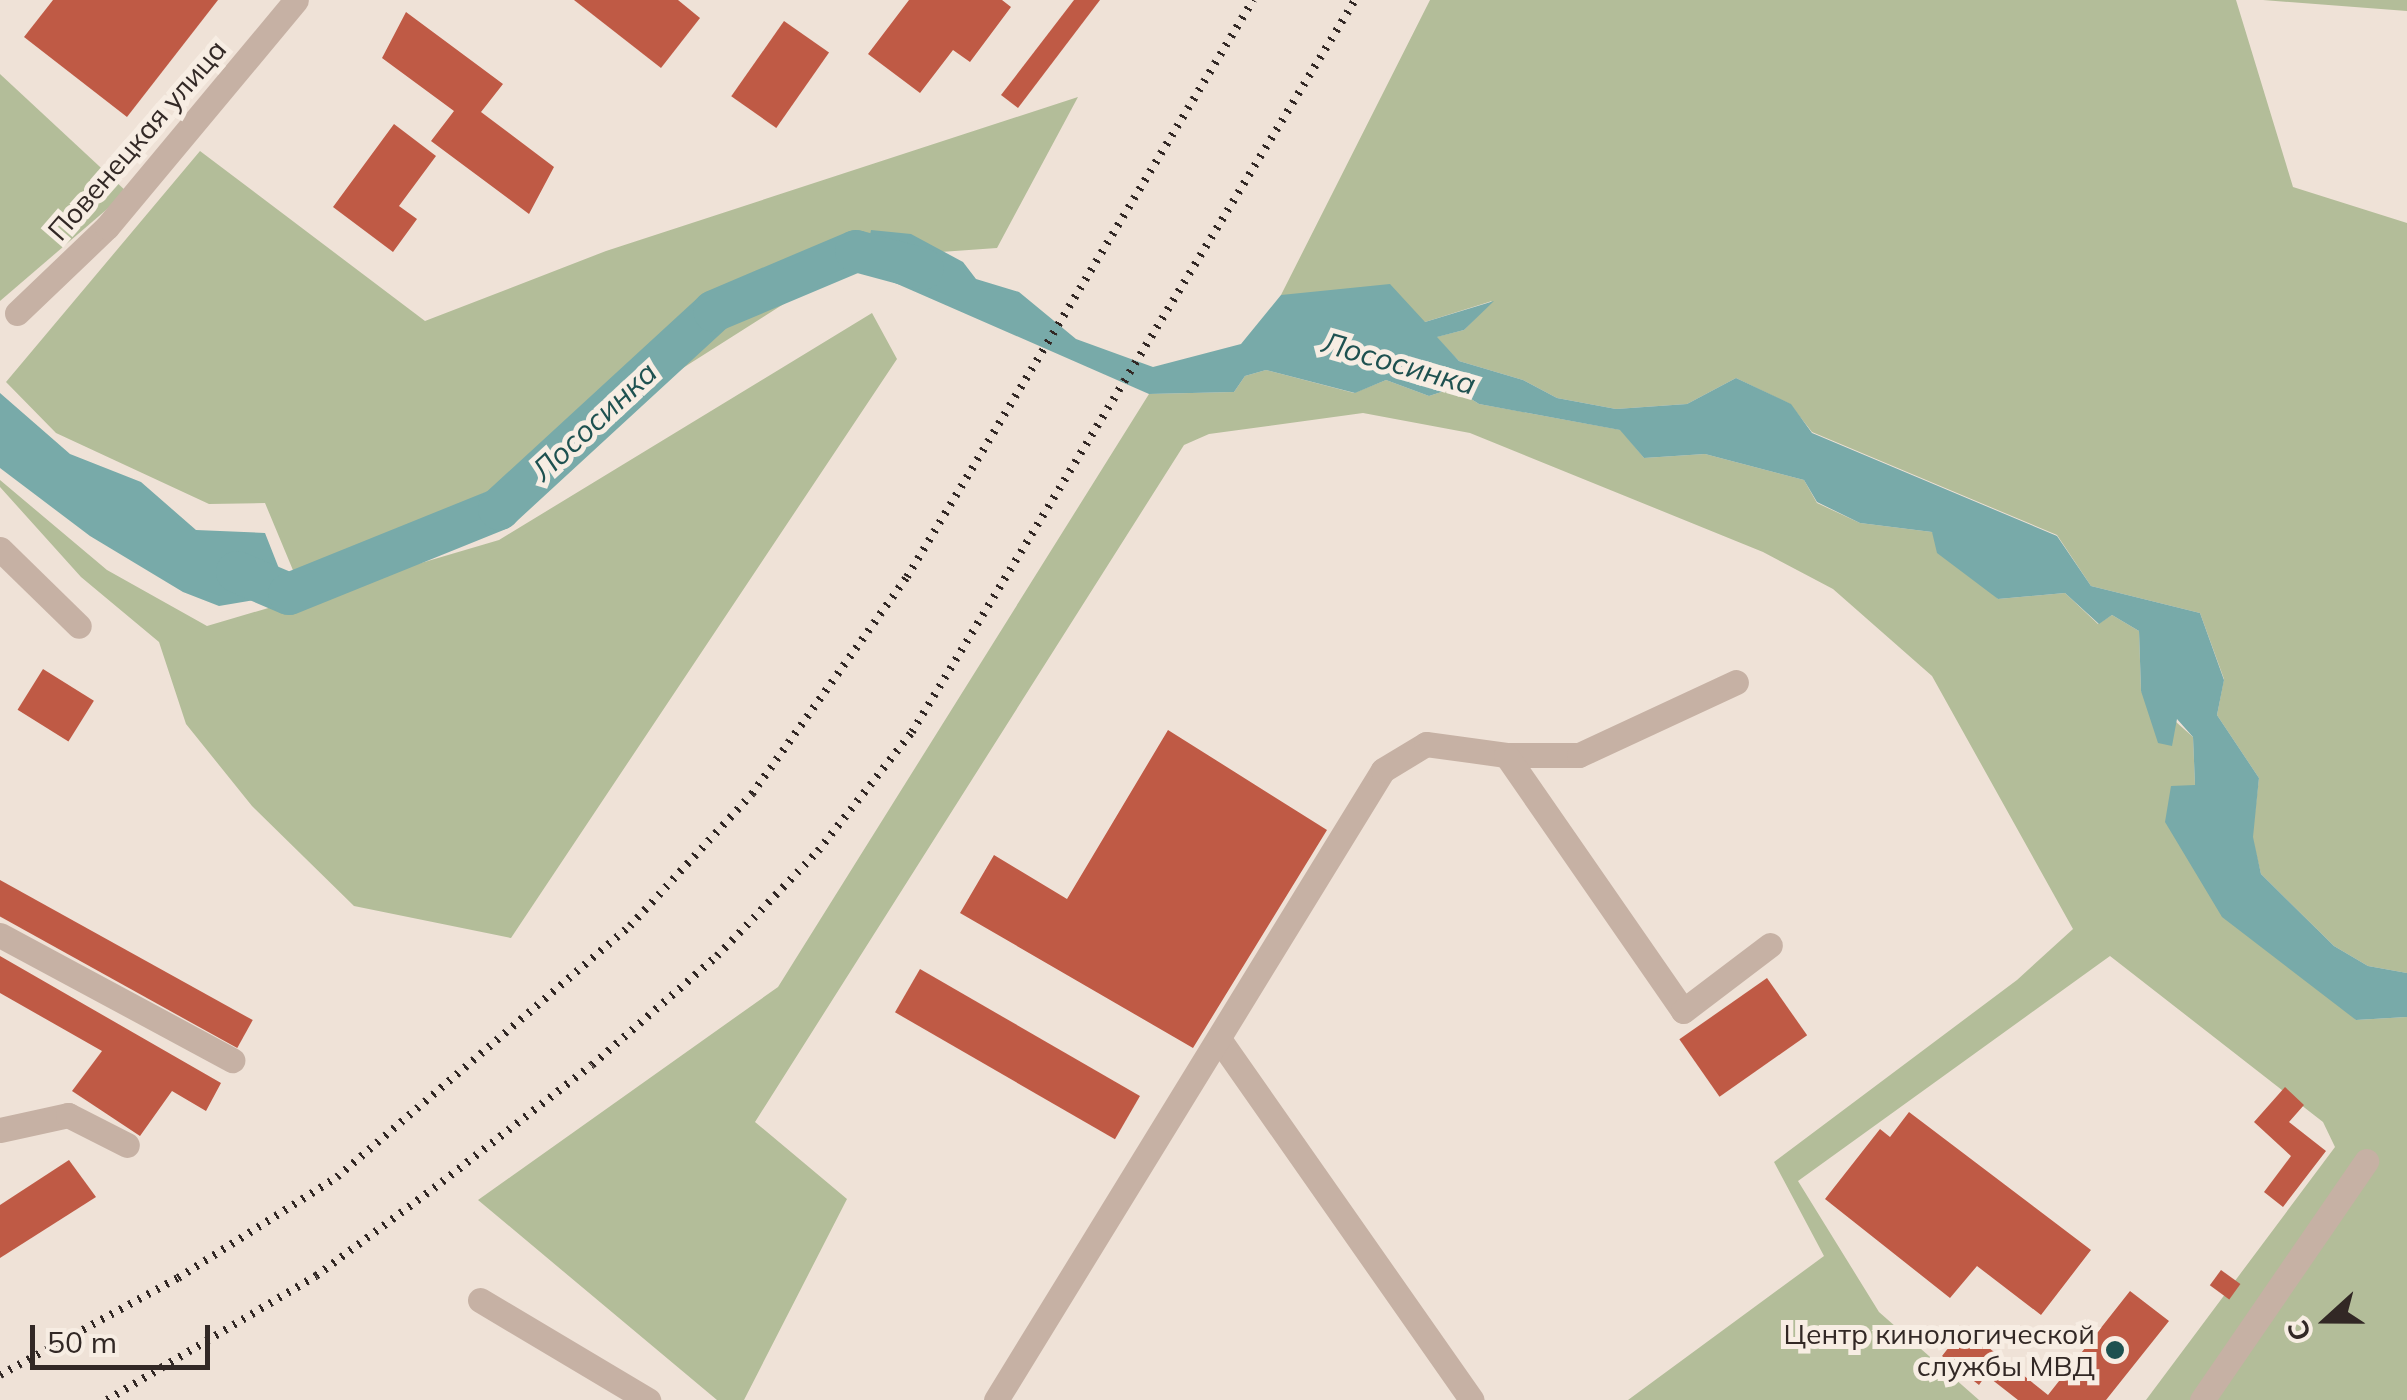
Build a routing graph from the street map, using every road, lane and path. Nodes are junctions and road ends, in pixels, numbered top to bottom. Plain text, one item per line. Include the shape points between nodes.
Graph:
1 (296, 0) edge
2 (17, 314) dead end
3 (0, 549) edge
4 (79, 626) dead end
5 (1736, 682) dead end
6 (1506, 755) junction
7 (0, 935) edge
8 (1770, 945) dead end
9 (1220, 1042) junction
10 (232, 1060) dead end
11 (0, 1130) edge
12 (127, 1146) dead end
13 (2366, 1160) dead end
14 (480, 1300) dead end
15 (648, 1400) edge
16 (996, 1400) edge
17 (1472, 1400) edge
18 (2202, 1400) edge

1 - 2 street, Повенецкая улица via 107,227
3 - 4 street
5 - 6 street via 1579,755
6 - 8 street via 1683,1011
6 - 9 street via 1426,744 1382,770
7 - 10 street
9 - 16 street
9 - 17 street
11 - 12 street via 68,1115
13 - 18 street
14 - 15 street

